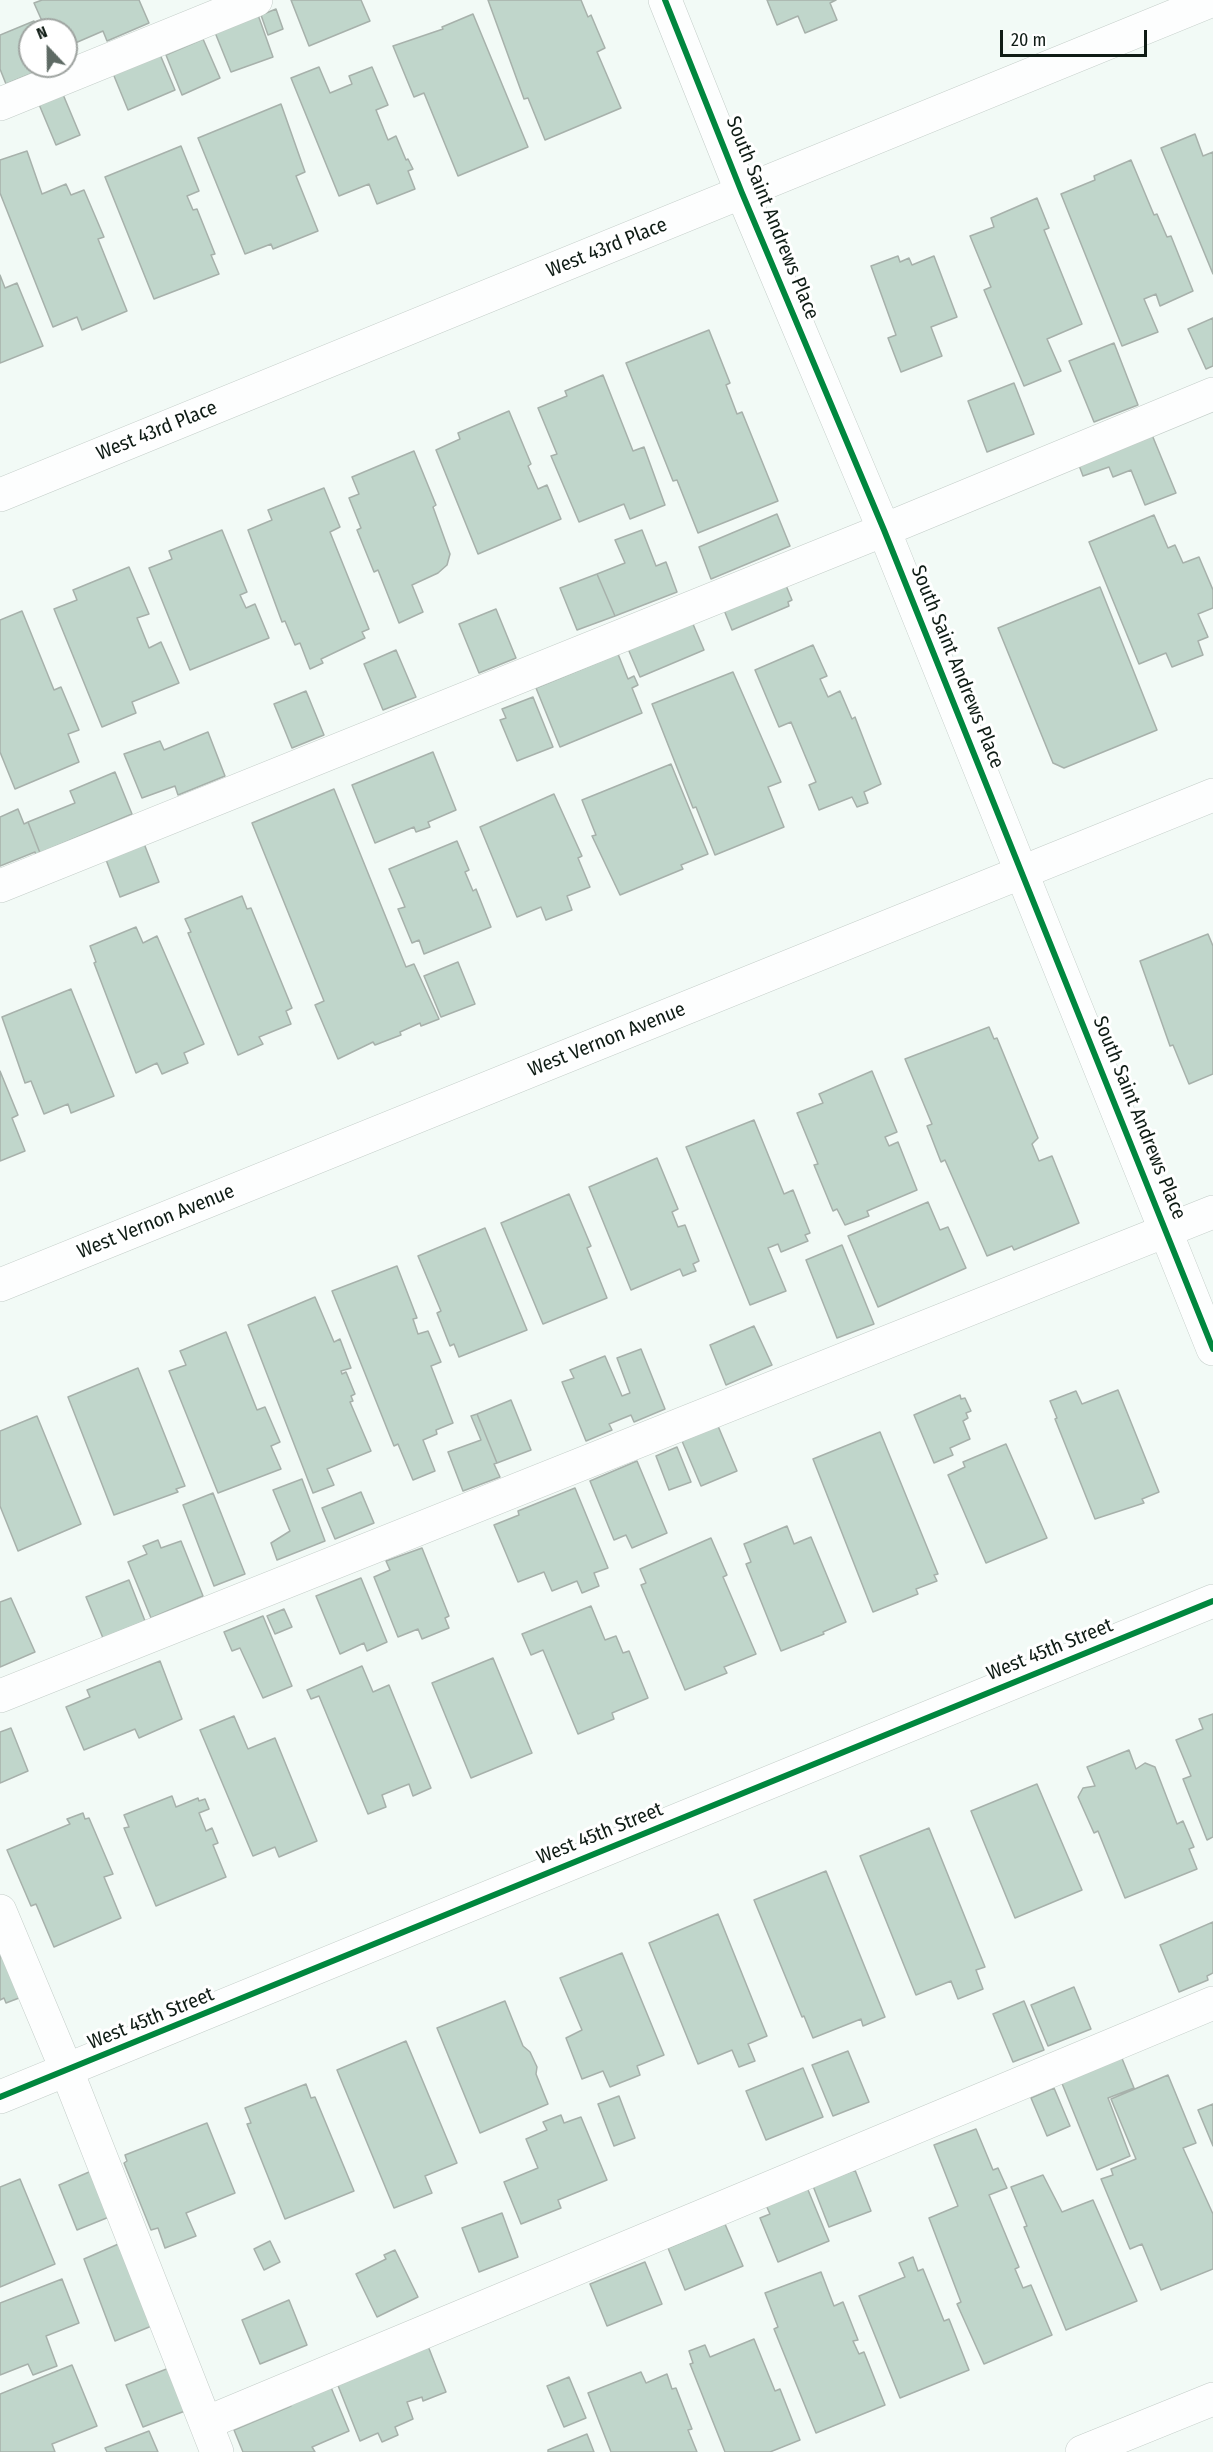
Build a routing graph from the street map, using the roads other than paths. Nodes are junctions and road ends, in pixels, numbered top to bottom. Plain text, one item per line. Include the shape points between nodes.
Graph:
1 (256, 0) edge
2 (665, 0) edge
3 (1213, 0) edge
4 (0, 104) edge
5 (742, 193) junction
6 (1213, 394) edge
7 (0, 495) edge
8 (884, 530) junction
9 (1213, 795) edge
10 (1022, 872) junction
11 (0, 885) edge
12 (1213, 1212) edge
13 (1167, 1231) junction
14 (0, 1285) edge
15 (1213, 1349) edge
16 (1213, 1601) edge
17 (0, 1696) edge
18 (0, 1911) edge
19 (1213, 2003) edge
20 (67, 2071) junction
21 (0, 2097) edge
22 (1213, 2399) edge
23 (212, 2438) edge
24 (1082, 2452) edge

1 - 4 street
2 - 5 street, South Saint Andrews Place
3 - 5 street, West 43rd Place
5 - 7 street, West 43rd Place
5 - 8 street, South Saint Andrews Place
6 - 8 street
8 - 10 street, South Saint Andrews Place
8 - 11 street
9 - 10 street, West Vernon Avenue
10 - 13 street, South Saint Andrews Place
10 - 14 street, West Vernon Avenue
12 - 13 street
13 - 15 street, South Saint Andrews Place
13 - 17 street
16 - 20 street, West 45th Street
18 - 20 street
19 - 23 street
20 - 21 street, West 45th Street
20 - 23 street
22 - 24 street

